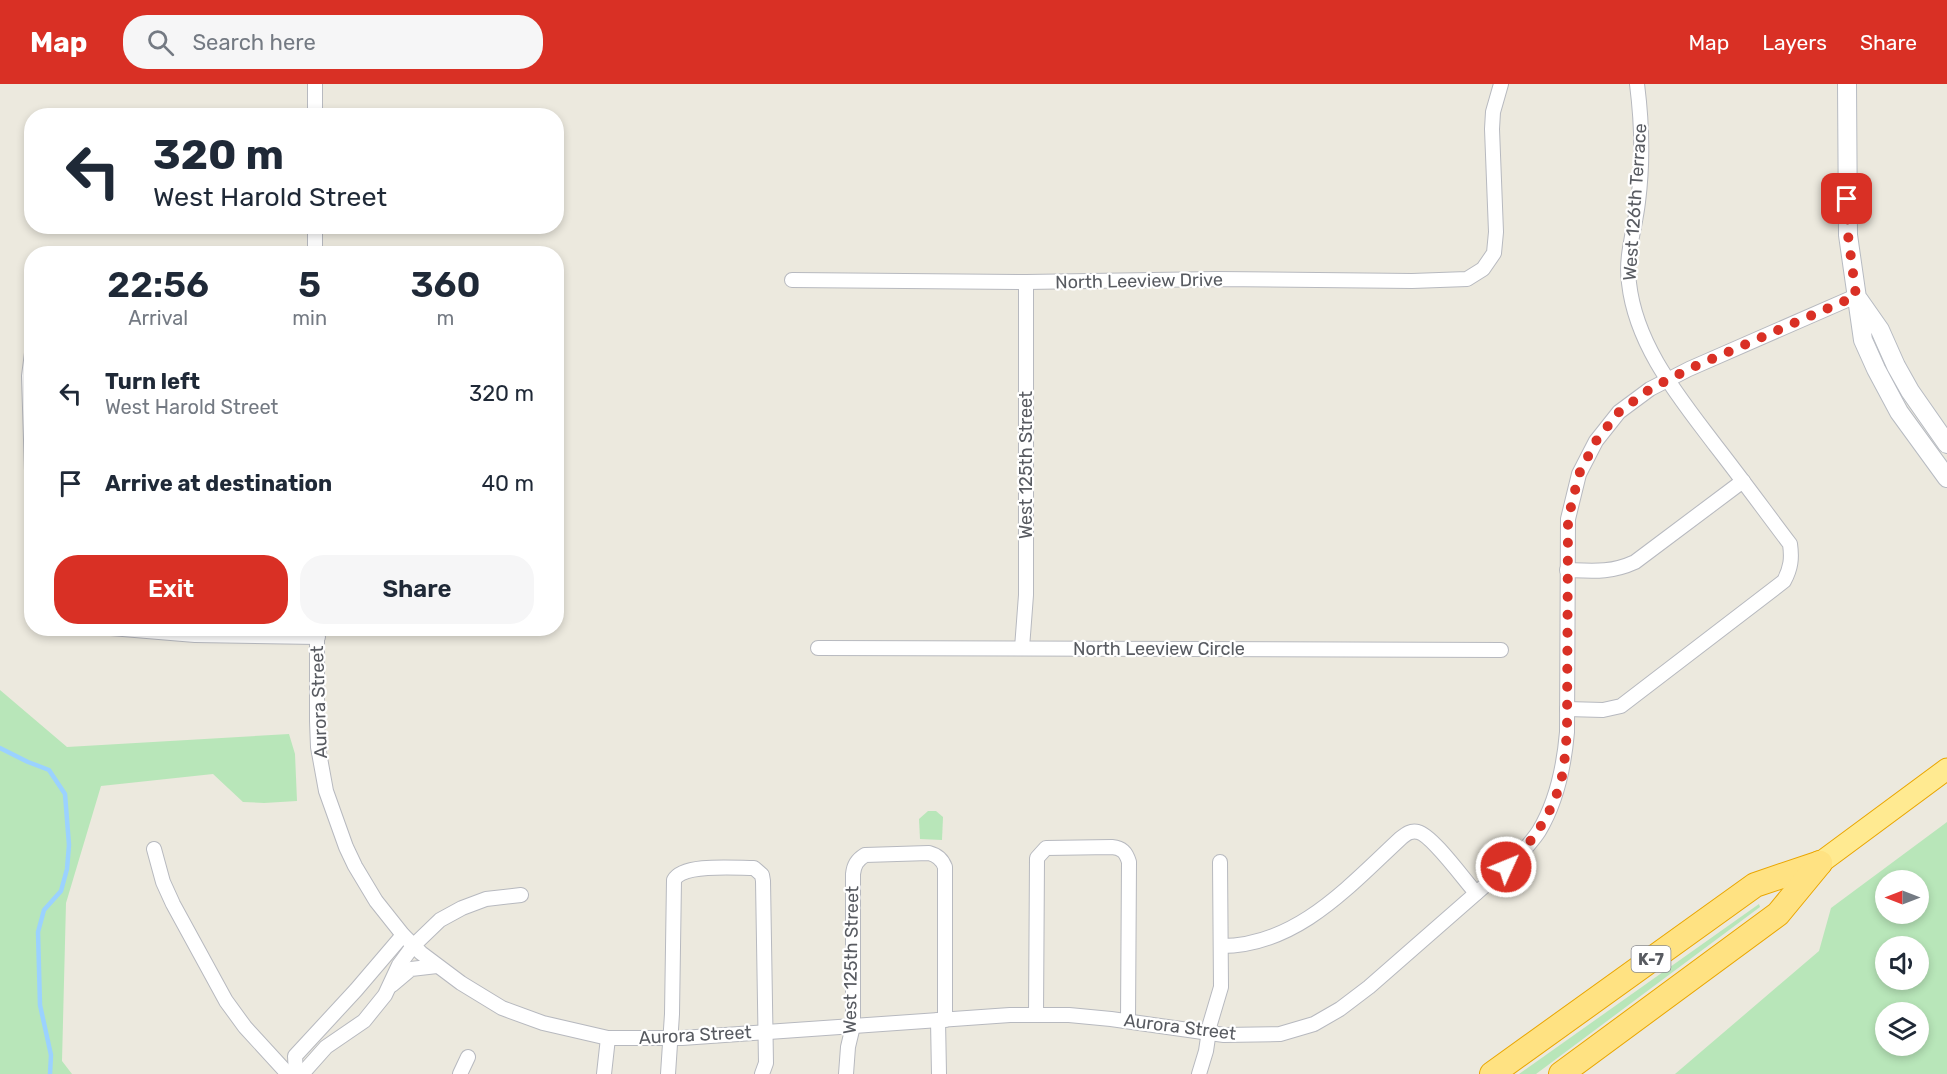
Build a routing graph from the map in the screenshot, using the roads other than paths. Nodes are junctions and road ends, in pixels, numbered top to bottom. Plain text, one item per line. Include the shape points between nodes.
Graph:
1 (315, 84) edge
2 (1501, 84) edge
3 (1637, 84) edge
4 (1847, 84) edge
5 (315, 108) edge
6 (792, 280) dead end
7 (1026, 282) junction
8 (1856, 296) junction
9 (1667, 380) junction
10 (1947, 444) edge
11 (1947, 478) edge
12 (1743, 481) junction
13 (1567, 570) junction
14 (317, 636) edge
15 (818, 648) dead end
16 (1022, 648) junction
17 (1501, 650) dead end
18 (1567, 709) junction
19 (1947, 769) edge
20 (154, 849) dead end
21 (1220, 862) dead end
22 (1820, 863) junction
23 (1476, 893) junction
24 (521, 896) dead end
25 (403, 935) junction
26 (413, 946) junction
27 (1221, 946) junction
28 (437, 966) junction
29 (390, 986) junction
30 (1036, 1015) junction
31 (942, 1020) junction
32 (1128, 1021) junction
33 (853, 1026) junction
34 (765, 1032) junction
35 (1207, 1032) junction
36 (608, 1038) junction
37 (670, 1038) junction
38 (468, 1057) dead end
39 (288, 1074) edge
40 (296, 1074) edge
41 (302, 1074) edge
42 (459, 1074) edge
43 (603, 1074) edge
44 (668, 1074) edge
45 (762, 1074) edge
46 (846, 1074) edge
47 (939, 1074) edge
48 (1198, 1074) edge
49 (1492, 1074) edge
50 (1561, 1074) edge

1 - 5 street
2 - 7 street, North Leeview Drive via 1492,129 1494,253 1483,269 1467,279
3 - 9 street, West 126th Terrace via 1641,169 1628,283 1645,339
4 - 8 main road via 1848,235
6 - 7 street, North Leeview Drive
7 - 16 street, West 125th Street via 1026,595
8 - 9 street, Aurora Street
8 - 10 main road via 1880,330 1910,391
8 - 11 main road via 1863,339 1876,369 1899,412
9 - 12 street, West 126th Terrace
9 - 13 street, Aurora Street via 1619,412 1596,441 1579,474 1568,519
12 - 13 street via 1635,562 1619,569
12 - 18 street, West 126th Terrace via 1790,544 1790,571 1784,581 1621,706
13 - 18 street, Aurora Street
14 - 25 street, Aurora Street via 318,747 326,791 355,866
15 - 16 street, North Leeview Circle
16 - 17 street, North Leeview Circle
18 - 23 street, Aurora Street via 1564,768 1539,831 1521,854
19 - 22 highway, K-7
20 - 39 street via 173,904 226,1000
21 - 27 street
22 - 49 highway, K-7 via 1755,885
22 - 50 highway, K-7 via 1778,914
23 - 27 street via 1430,839 1410,832 1311,917 1254,943
23 - 35 street, Aurora Street via 1369,987 1314,1024 1280,1034 1240,1036
24 - 26 street via 486,899 462,908 440,920
25 - 26 street, Aurora Street
25 - 40 street via 295,1056
26 - 28 street, Aurora Street
26 - 29 street
27 - 35 street via 1221,987
28 - 29 street via 411,969
28 - 36 street, Aurora Street via 502,1008 543,1023
29 - 41 street via 364,1021 326,1047
30 - 31 street, Aurora Street
30 - 32 street, Aurora Street
30 - 32 street via 1037,858 1046,848 1112,847 1127,854 1129,862
31 - 33 street, Aurora Street
31 - 33 street, West 125th Street via 945,867 939,857 929,853 868,855 861,857 854,867
31 - 47 street
32 - 35 street, Aurora Street
33 - 34 street, Aurora Street
33 - 46 street, West 125th Street
34 - 37 street, Aurora Street
34 - 37 street via 762,875 754,867 684,871 675,876 672,885
34 - 45 street via 766,1064
35 - 48 street via 1206,1051
36 - 37 street, Aurora Street
36 - 43 street
37 - 44 street
38 - 42 street

